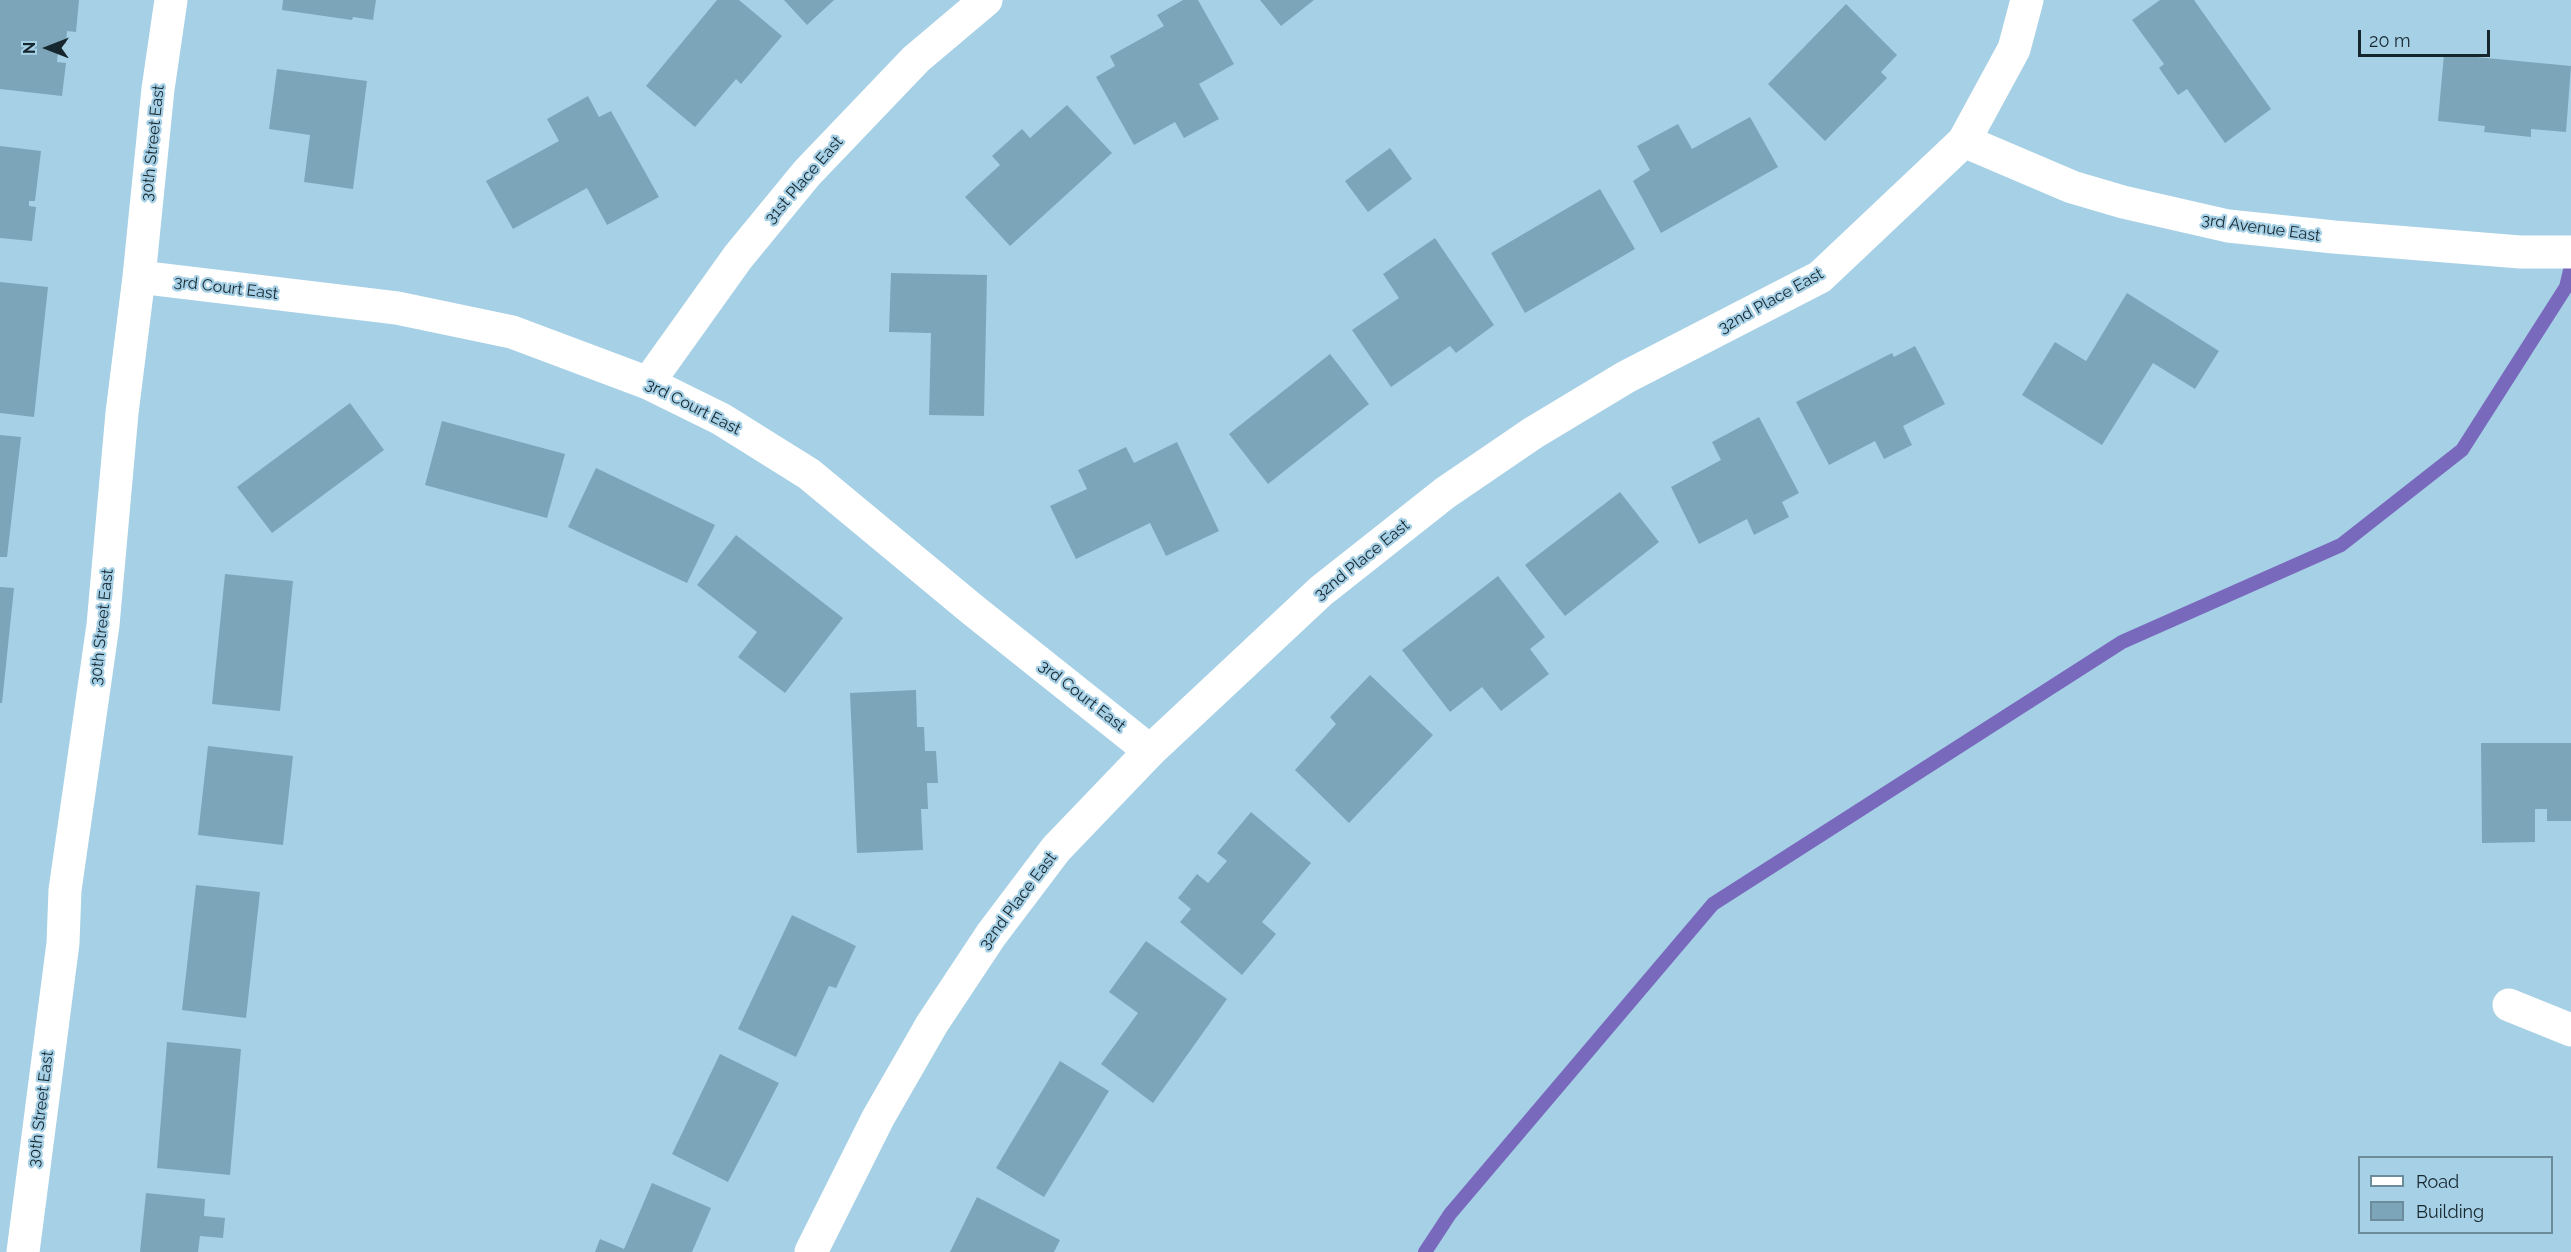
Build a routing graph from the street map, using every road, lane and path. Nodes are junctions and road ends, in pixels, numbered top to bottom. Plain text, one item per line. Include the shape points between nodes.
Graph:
1 (171, 0) edge
2 (986, 0) edge
3 (2027, 0) edge
4 (1964, 141) junction
5 (2571, 252) edge
6 (139, 278) junction
7 (648, 383) junction
8 (1150, 751) junction
9 (2509, 1005) dead end
10 (2571, 1030) edge
11 (22, 1252) edge
12 (811, 1252) edge

1 - 6 street, 30th Street East
2 - 7 street, 31st Place East via 916,59 807,174 738,256
3 - 4 street, 32nd Place East via 2014,49
4 - 5 street, 3rd Avenue East via 2072,187 2228,226 2520,252
4 - 8 street, 32nd Place East via 1820,277 1626,376 1533,433 1445,494 1321,591
6 - 7 street, 3rd Court East via 398,308 512,332
6 - 11 street, 30th Street East via 103,624 65,890 63,943
7 - 8 street, 3rd Court East via 721,419 809,474
8 - 12 street, 32nd Place East via 1056,849 991,935 932,1024 878,1118
9 - 10 street

